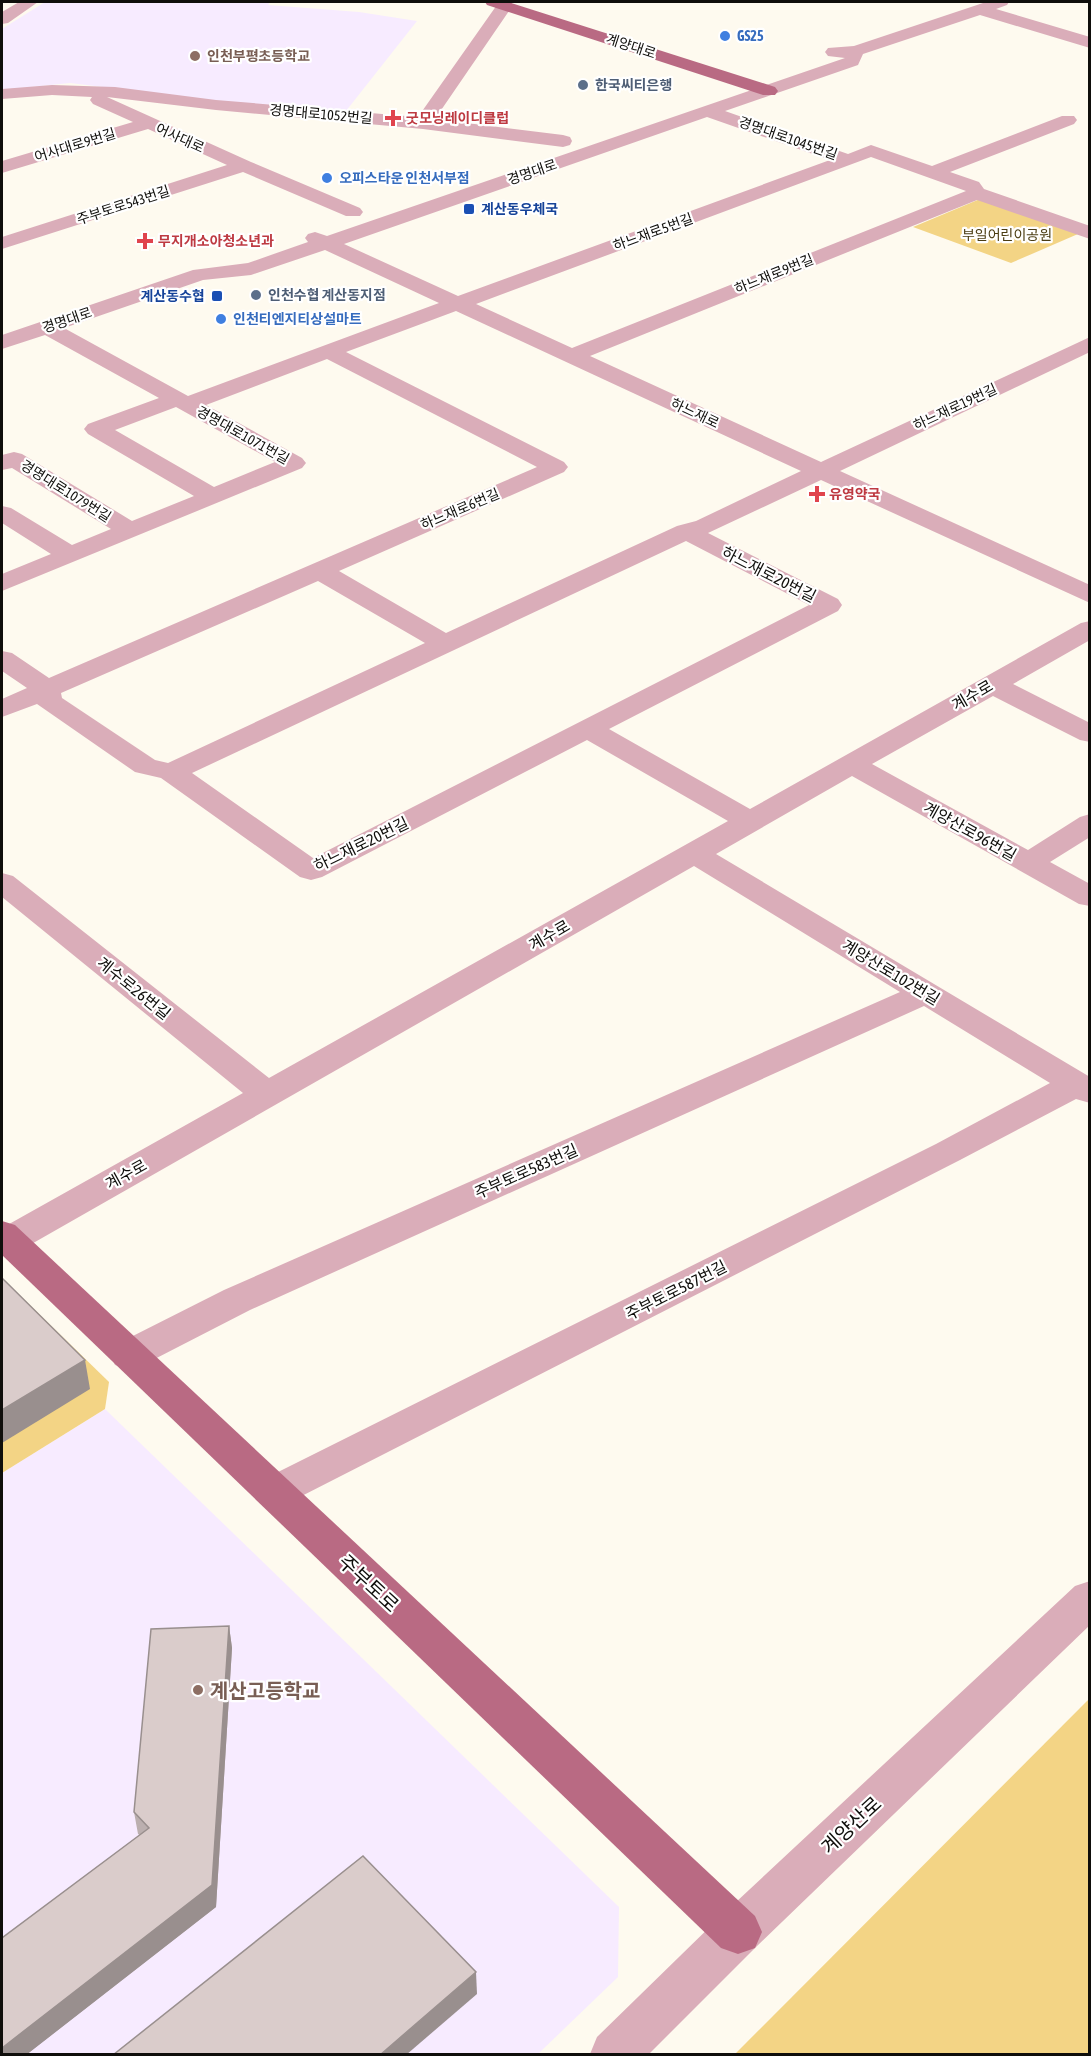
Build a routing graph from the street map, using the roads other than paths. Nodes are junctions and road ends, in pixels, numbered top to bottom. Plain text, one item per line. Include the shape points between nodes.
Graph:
1 (30, 2) edge
2 (1001, 2) edge
3 (499, 3) edge
4 (978, 9) junction
5 (3, 17) edge
6 (1089, 43) edge
7 (855, 51) junction
8 (742, 81) junction
9 (78, 91) junction
10 (769, 91) junction
11 (2, 94) edge
12 (710, 112) junction
13 (1089, 112) edge
14 (1068, 120) junction
15 (149, 123) junction
16 (423, 123) junction
17 (1089, 128) edge
18 (563, 141) junction
19 (520, 156) dead end
20 (848, 160) junction
21 (244, 166) junction
22 (2, 167) edge
23 (933, 172) junction
24 (977, 193) junction
25 (375, 205) dead end
26 (353, 213) junction
27 (1089, 233) edge
28 (2, 243) edge
29 (326, 243) junction
30 (237, 251) dead end
31 (200, 274) junction
32 (457, 304) junction
33 (47, 327) junction
34 (2, 342) edge
35 (1089, 343) edge
36 (328, 351) junction
37 (571, 356) junction
38 (182, 401) junction
39 (2, 463) edge
40 (820, 471) junction
41 (212, 496) junction
42 (176, 511) joint
43 (2, 513) edge
44 (130, 530) junction
45 (686, 531) junction
46 (71, 555) junction
47 (318, 570) junction
48 (2, 583) edge
49 (1089, 595) edge
50 (1089, 629) edge
51 (446, 644) junction
52 (2, 659) edge
53 (991, 684) junction
54 (47, 689) junction
55 (2, 709) edge
56 (588, 729) junction
57 (1089, 734) edge
58 (850, 764) junction
59 (171, 772) junction
60 (750, 821) junction
61 (1089, 823) edge
62 (693, 853) junction
63 (1029, 863) junction
64 (2, 882) edge
65 (1089, 897) edge
66 (925, 993) junction
67 (1083, 1088) edge
68 (267, 1094) junction
69 (5, 1238) edge
70 (129, 1355) junction
71 (274, 1492) junction
72 (1089, 1598) edge
73 (738, 1932) junction
74 (615, 2055) edge

1 - 5 street
2 - 4 street, 경명대로
3 - 8 main road, 계양대로
3 - 16 street
4 - 6 street
4 - 7 street, 경명대로
7 - 8 street, 경명대로 via 825,52
7 - 10 street, 경명대로 via 852,61
8 - 10 main road, 계양대로
8 - 18 street, 경명대로
9 - 11 street, 어사대로
9 - 15 street, 어사대로
9 - 16 street, 경명대로1052번길
10 - 12 street, 경명대로
12 - 20 street, 경명대로1045번길
12 - 29 street, 경명대로
13 - 14 street
14 - 17 street
14 - 23 street
15 - 21 street, 어사대로
15 - 22 street, 어사대로9번길
16 - 18 street, 경명대로1052번길
18 - 19 street, 경명대로
20 - 23 street, 경명대로1045번길 via 871,151
20 - 32 street, 하느재로5번길
21 - 26 street, 어사대로
21 - 28 street, 주부토로543번길
23 - 24 street, 경명대로1045번길 via 972,186
24 - 27 street, 경명대로1045번길
24 - 37 street, 하느재로9번길
25 - 26 street
26 - 29 street, 하느재로 via 300,230
29 - 31 street, 경명대로 via 251,269
29 - 32 street, 하느재로
30 - 31 street, 경명대로
31 - 33 street, 경명대로
32 - 36 street
32 - 37 street, 하느재로
33 - 34 street, 경명대로
33 - 38 street, 경명대로1071번길
35 - 40 street, 하느재로19번길
36 - 38 street
36 - 47 street, 하느재로6번길 via 556,467
37 - 40 street, 하느재로
38 - 41 street, 경명대로1071번길 via 294,463
38 - 41 street, 경명대로1071번길 via 96,429
39 - 44 street, 경명대로1079번길 via 14,459
40 - 45 street, 하느재로20번길 via 705,526
40 - 49 street, 하느재로
41 - 42 street, 경명대로1071번길
42 - 44 street, 경명대로1079번길
43 - 46 street
44 - 46 street, 경명대로1079번길
45 - 51 street, 하느재로20번길
45 - 56 street, 하느재로20번길 via 829,605
46 - 48 street, 경명대로1079번길
47 - 51 street
47 - 54 street, 하느재로6번길
50 - 53 street, 계수로
51 - 59 street, 하느재로20번길
52 - 54 street
53 - 57 street
53 - 58 street, 계수로
54 - 55 street, 하느재로6번길
54 - 59 street via 49,702 145,766
56 - 59 street, 하느재로20번길 via 311,872
56 - 60 street
58 - 60 street, 계수로
58 - 63 street, 계양산로96번길
60 - 62 street, 계수로
61 - 63 street
62 - 66 street, 계양산로102번길
62 - 68 street, 계수로
63 - 65 street, 계양산로96번길
64 - 68 street, 계수로26번길
66 - 67 street, 계양산로102번길
66 - 70 street, 주부토로583번길 via 237,1299
67 - 71 street, 주부토로587번길 via 948,1152
68 - 69 street, 계수로
69 - 70 main road, 주부토로
70 - 71 main road, 주부토로
71 - 73 main road, 주부토로
72 - 73 street, 계양산로
73 - 74 street, 계양산로

